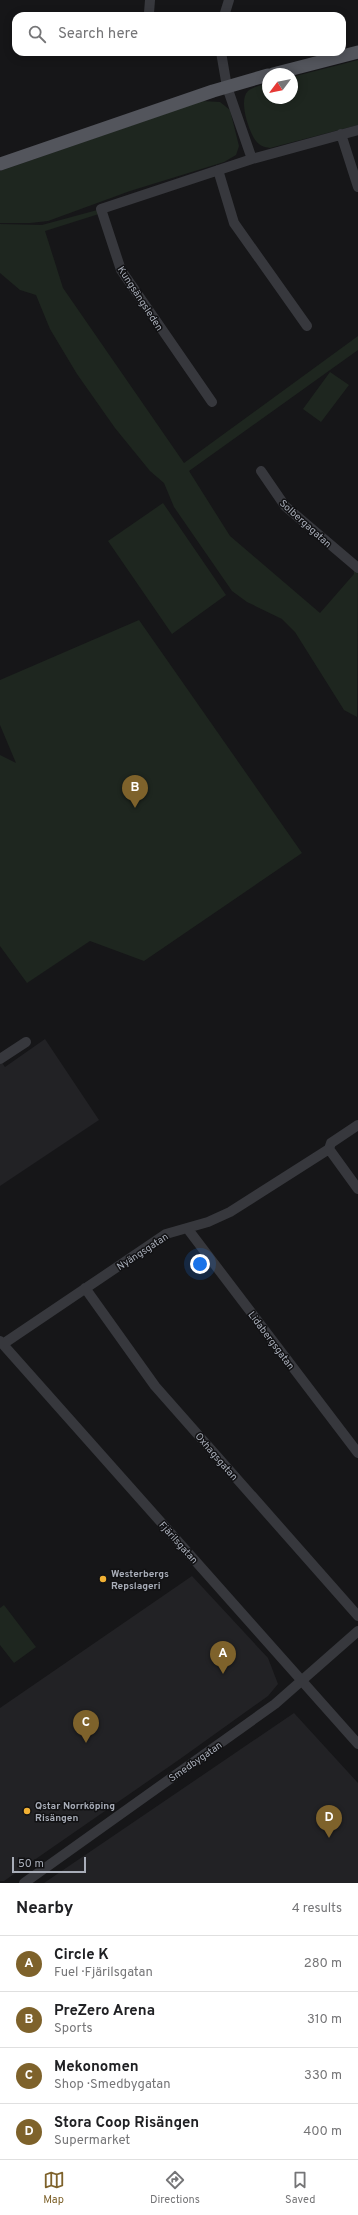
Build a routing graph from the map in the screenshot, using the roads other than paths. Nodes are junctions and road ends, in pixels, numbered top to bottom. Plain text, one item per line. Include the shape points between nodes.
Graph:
1 (150, 0) edge
2 (229, 0) edge
3 (149, 12) edge
4 (225, 12) edge
5 (358, 52) edge
6 (346, 55) edge
7 (222, 56) edge
8 (343, 56) edge
9 (296, 68) edge
10 (262, 77) edge
11 (228, 87) junction
12 (358, 130) edge
13 (341, 134) junction
14 (252, 159) junction
15 (0, 164) edge
16 (218, 170) junction
17 (358, 187) edge
18 (307, 326) dead end
19 (212, 402) dead end
20 (261, 471) dead end
21 (358, 568) edge
22 (26, 1042) dead end
23 (0, 1059) edge
24 (358, 1125) edge
25 (329, 1149) junction
26 (358, 1189) edge
27 (187, 1228) junction
28 (85, 1288) junction
29 (1, 1342) edge
30 (358, 1453) edge
31 (358, 1616) edge
32 (358, 1631) edge
33 (302, 1681) junction
34 (358, 1744) edge
35 (24, 1883) edge

1 - 3 street
2 - 4 street
5 - 6 main road
7 - 11 street
8 - 9 main road
10 - 11 main road
11 - 14 street
11 - 15 main road
12 - 13 street, Kungsängsleden
13 - 14 street, Kungsängsleden
13 - 17 street
14 - 16 street, Kungsängsleden
16 - 18 street via 234,223
16 - 19 street, Kungsängsleden via 101,209 121,270
20 - 21 street, Solbergagatan via 285,506
22 - 23 street
24 - 25 street via 331,1143
25 - 26 street
25 - 27 street, Nyängsgatan via 230,1212
27 - 28 street, Nyängsgatan via 166,1234
27 - 30 street, Lidabergsgatan
28 - 29 street, Nyängsgatan
28 - 31 street, Oxhagsgatan via 155,1386
29 - 33 street, Fjärilsgatan
32 - 33 street, Smedbygatan
33 - 34 street, Fjärilsgatan
33 - 35 street, Smedbygatan via 275,1704

